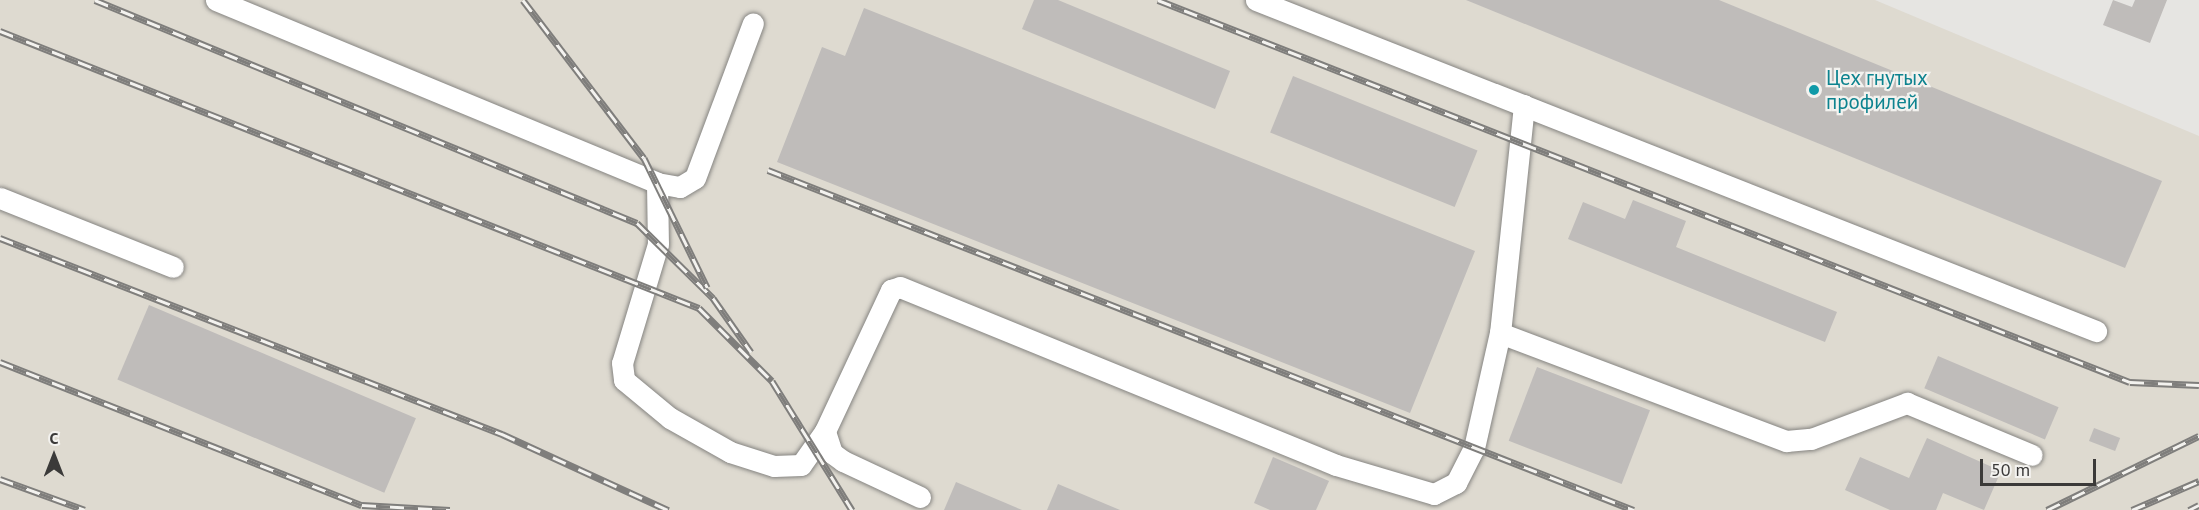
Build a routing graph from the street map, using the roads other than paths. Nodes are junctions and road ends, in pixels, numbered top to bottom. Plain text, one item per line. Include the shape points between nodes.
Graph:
1 (216, 0) edge
2 (1256, 0) edge
3 (753, 23) dead end
4 (1524, 105) junction
5 (657, 183) junction
6 (0, 198) edge
7 (173, 267) dead end
8 (2096, 331) dead end
9 (1500, 333) junction
10 (825, 431) junction
11 (2032, 455) dead end
12 (920, 497) dead end

1 - 5 lane
2 - 4 lane
3 - 5 lane via 695,178 680,188
4 - 8 lane
4 - 9 lane
5 - 10 lane via 658,244 625,352 624,380 670,418 730,452 774,466 801,465
6 - 7 lane
9 - 10 lane via 1474,448 1456,483 1434,494 1336,465 900,287 887,298
9 - 11 lane via 1786,441 1811,439 1907,403
10 - 12 lane via 832,453 843,461

